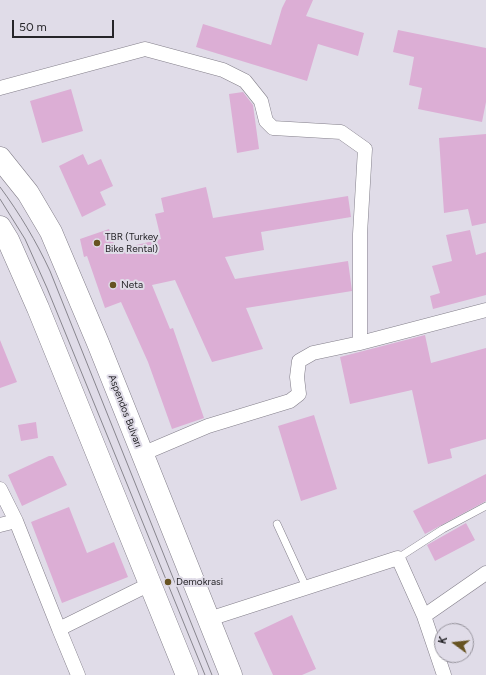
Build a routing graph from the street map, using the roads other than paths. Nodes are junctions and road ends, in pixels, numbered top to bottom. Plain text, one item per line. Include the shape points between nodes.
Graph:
1 (0, 88) edge
2 (0, 158) edge
3 (0, 227) edge
4 (486, 310) edge
5 (360, 343) junction
6 (142, 454) junction
7 (0, 489) edge
8 (486, 506) edge
9 (16, 521) junction
10 (277, 524) dead end
11 (0, 525) edge
12 (398, 558) junction
13 (486, 573) edge
14 (150, 584) junction
15 (306, 587) junction
16 (424, 616) junction
17 (209, 619) junction
18 (59, 630) junction
19 (78, 675) edge
20 (187, 675) edge
21 (231, 675) edge
22 (444, 675) edge

1 - 5 street via 145,49 223,70 245,81 261,101 266,121 273,128 341,132 365,149 360,234
2 - 6 main road, Aspendos Bulvarı via 28,193 51,232
3 - 14 main road via 38,308
4 - 5 street
5 - 6 street via 313,353 299,361 298,394 290,401 208,426
6 - 17 main road, Aspendos Bulvarı
7 - 9 street
8 - 12 lane via 443,529
9 - 11 street
9 - 18 street
10 - 15 lane
12 - 15 street
12 - 16 street
13 - 16 street
14 - 18 street
14 - 20 main road
15 - 17 street
16 - 22 street
17 - 21 main road, Aspendos Bulvarı
18 - 19 street

